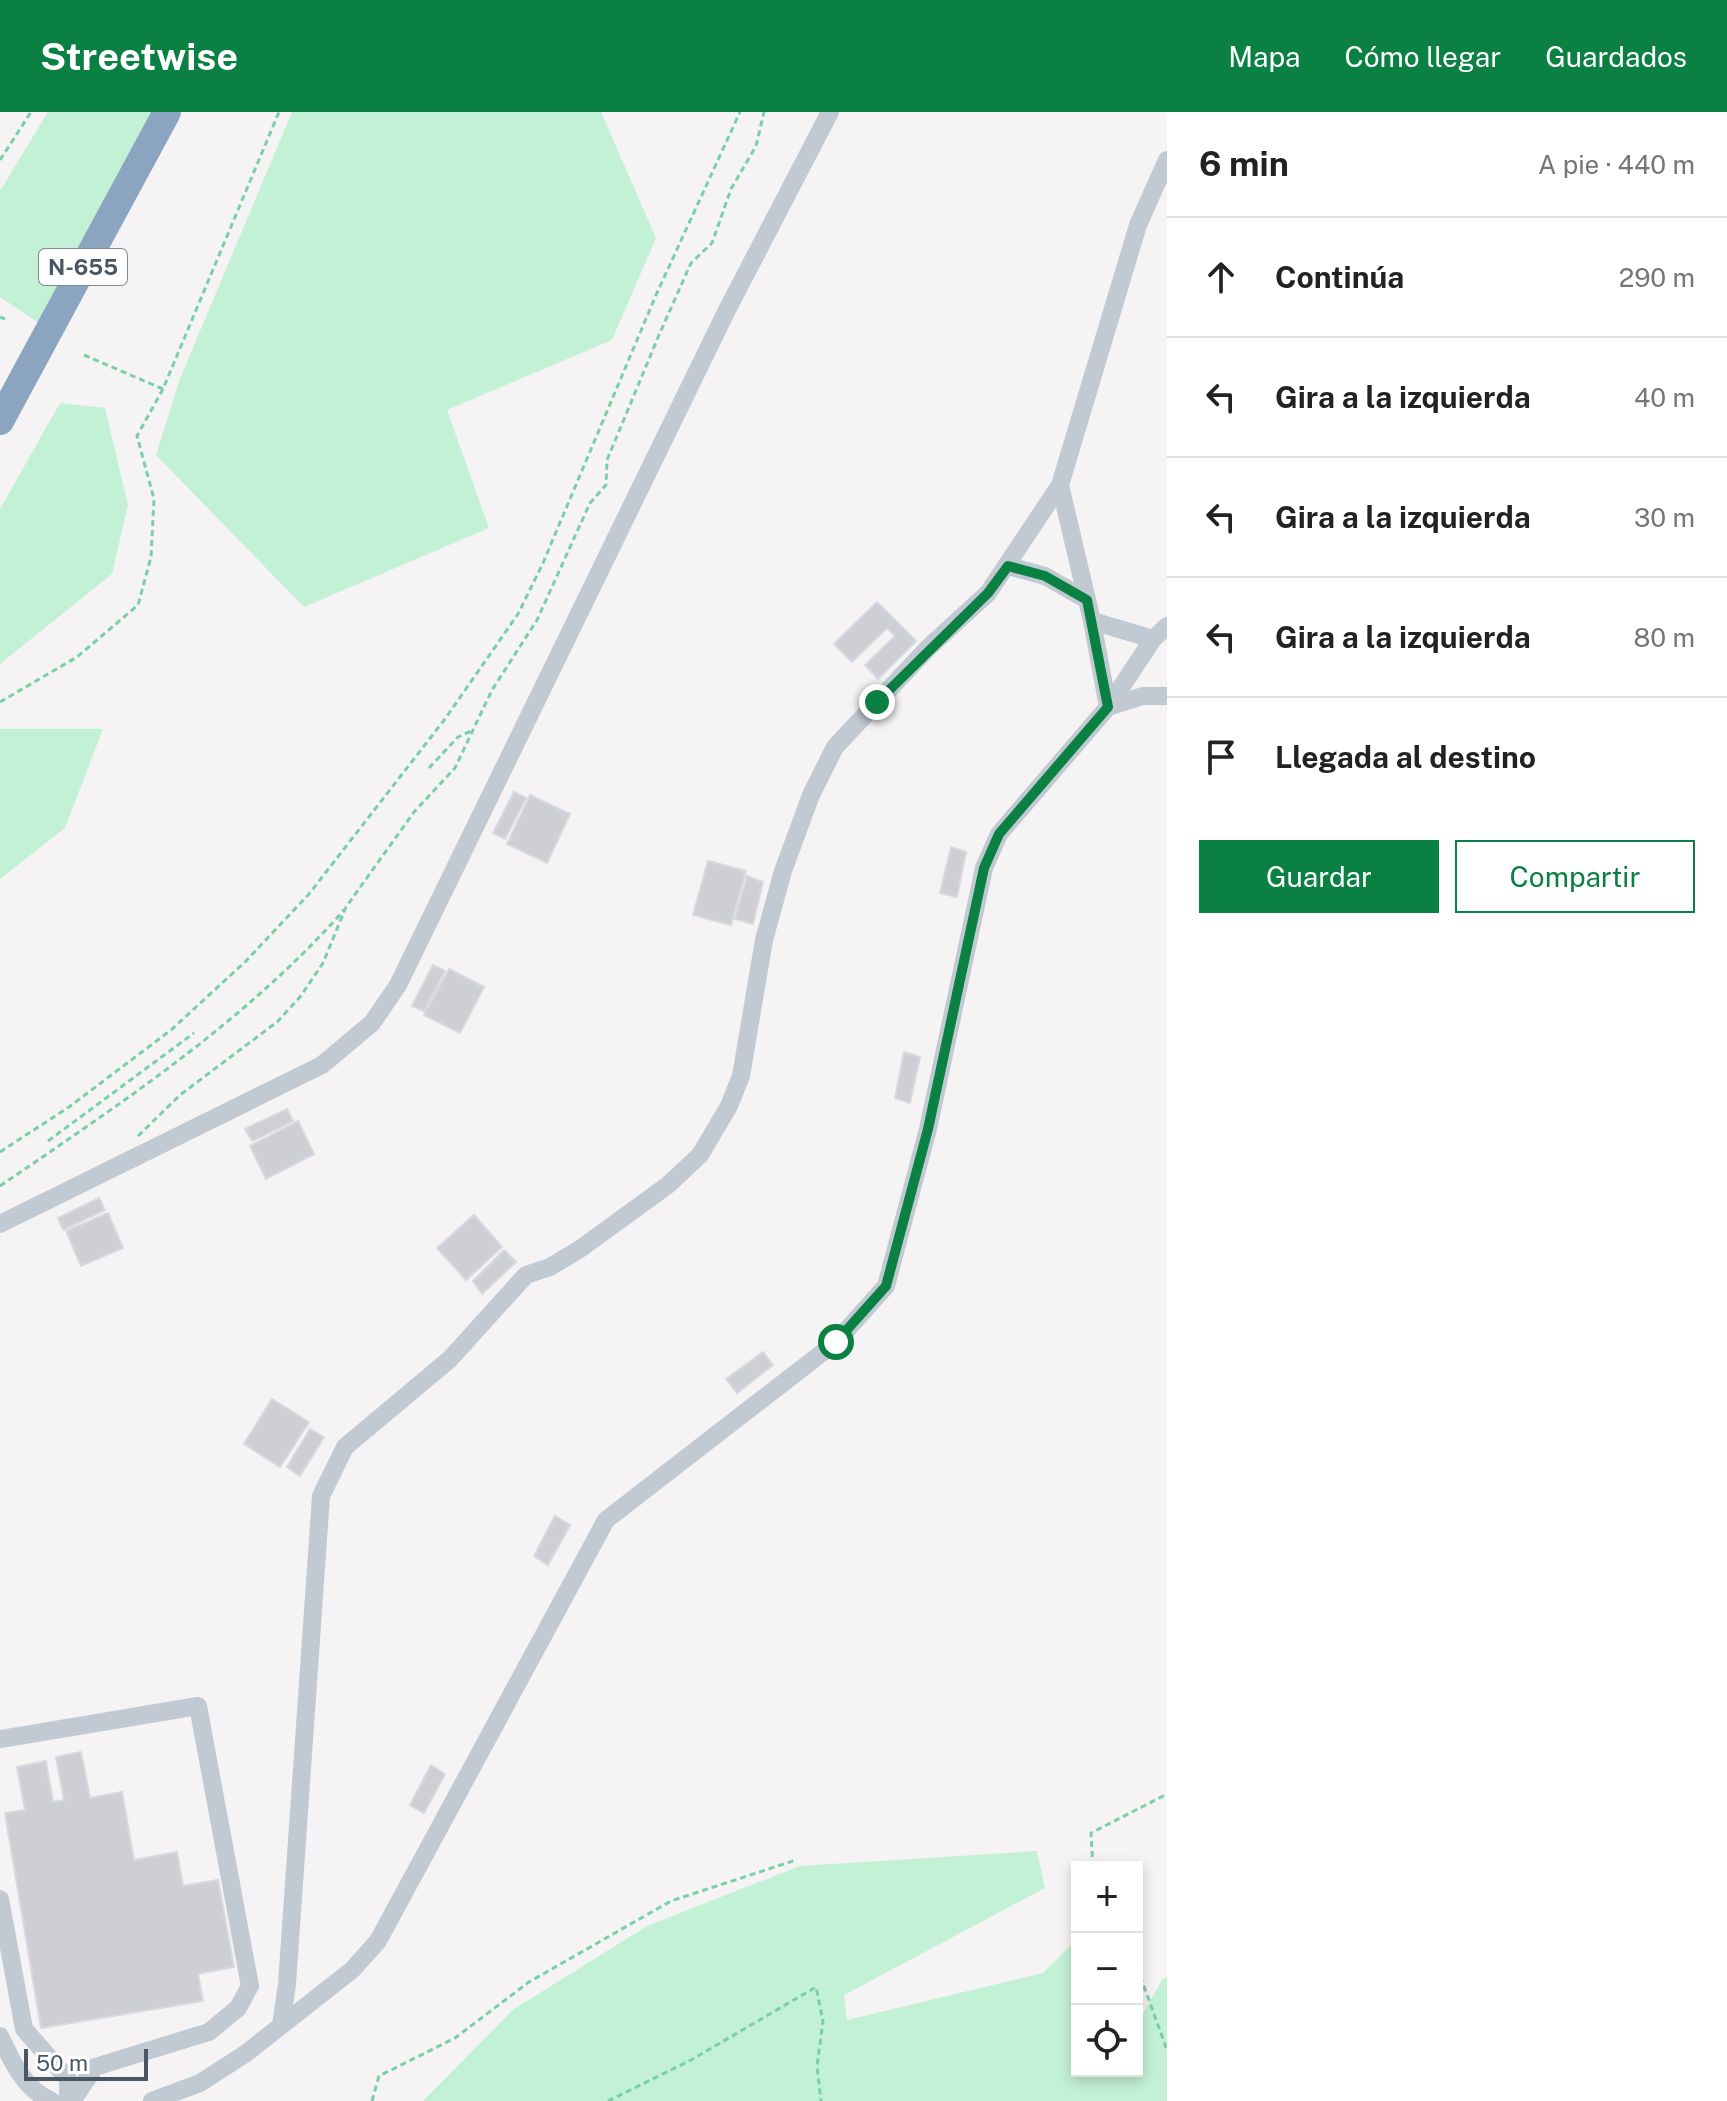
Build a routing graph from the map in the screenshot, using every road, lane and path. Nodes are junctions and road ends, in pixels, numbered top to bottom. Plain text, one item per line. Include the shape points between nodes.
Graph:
1 (31, 112) edge
2 (167, 112) edge
3 (279, 112) edge
4 (740, 112) edge
5 (764, 112) edge
6 (830, 112) edge
7 (0, 160) edge
8 (1167, 160) edge
9 (84, 355) dead end
10 (163, 389) junction
11 (0, 421) edge
12 (1060, 485) junction
13 (1008, 566) junction
14 (1087, 600) junction
15 (1092, 621) junction
16 (1167, 626) edge
17 (1153, 639) junction
18 (1167, 696) edge
19 (0, 702) edge
20 (1108, 707) junction
21 (472, 731) junction
22 (429, 768) dead end
23 (346, 907) junction
24 (194, 1033) dead end
25 (147, 1070) junction
26 (154, 1081) junction
27 (48, 1141) dead end
28 (0, 1152) edge
29 (114, 1167) junction
30 (0, 1186) edge
31 (0, 1224) edge
32 (0, 1739) edge
33 (1167, 1794) edge
34 (796, 1860) dead end
35 (1093, 1861) edge
36 (0, 1899) edge
37 (1143, 1984) edge
38 (281, 2025) junction
39 (0, 2036) edge
40 (1167, 2050) edge
41 (52, 2101) edge
42 (70, 2101) edge
43 (152, 2101) edge
44 (372, 2101) edge
45 (608, 2101) edge
46 (821, 2101) edge

1 - 7 path
2 - 11 highway, N-655
3 - 10 path
4 - 28 path via 543,563 518,614 481,669 309,894 245,962 171,1030
5 - 21 path via 756,146 731,189 712,243 691,263 659,335 607,460 606,485 590,503 537,620
6 - 29 lane via 720,323 398,985 372,1023 322,1065
8 - 12 lane via 1138,225
9 - 10 path
10 - 19 path via 137,436 154,499 151,557 138,605 77,657
12 - 13 lane
12 - 14 lane
13 - 14 lane via 1045,576
13 - 38 lane via 988,593 835,747 783,871 764,940 741,1076 700,1155 580,1249 526,1275 450,1359 345,1447 321,1496
14 - 15 lane
15 - 17 lane
15 - 20 lane
16 - 17 lane
17 - 20 lane
18 - 20 lane via 1143,696
20 - 38 lane via 999,834 984,868 928,1129 886,1286 836,1342 606,1520 378,1941 352,1970
21 - 22 path via 458,737
21 - 23 path via 455,768 414,812
23 - 26 path via 278,979
23 - 29 path via 323,963 300,997 277,1022 180,1095
24 - 25 path
25 - 26 path
25 - 27 path
26 - 30 path
29 - 31 lane
32 - 42 lane via 198,1706 250,1986 238,2008 209,2032 95,2067
33 - 35 path via 1091,1833
34 - 44 path via 671,1901 583,1948 455,2038 379,2076
36 - 42 lane via 24,2029 68,2079
37 - 40 path
38 - 43 lane via 200,2083
39 - 41 lane via 16,2071
45 - 46 path via 816,1987 823,2021 817,2066

